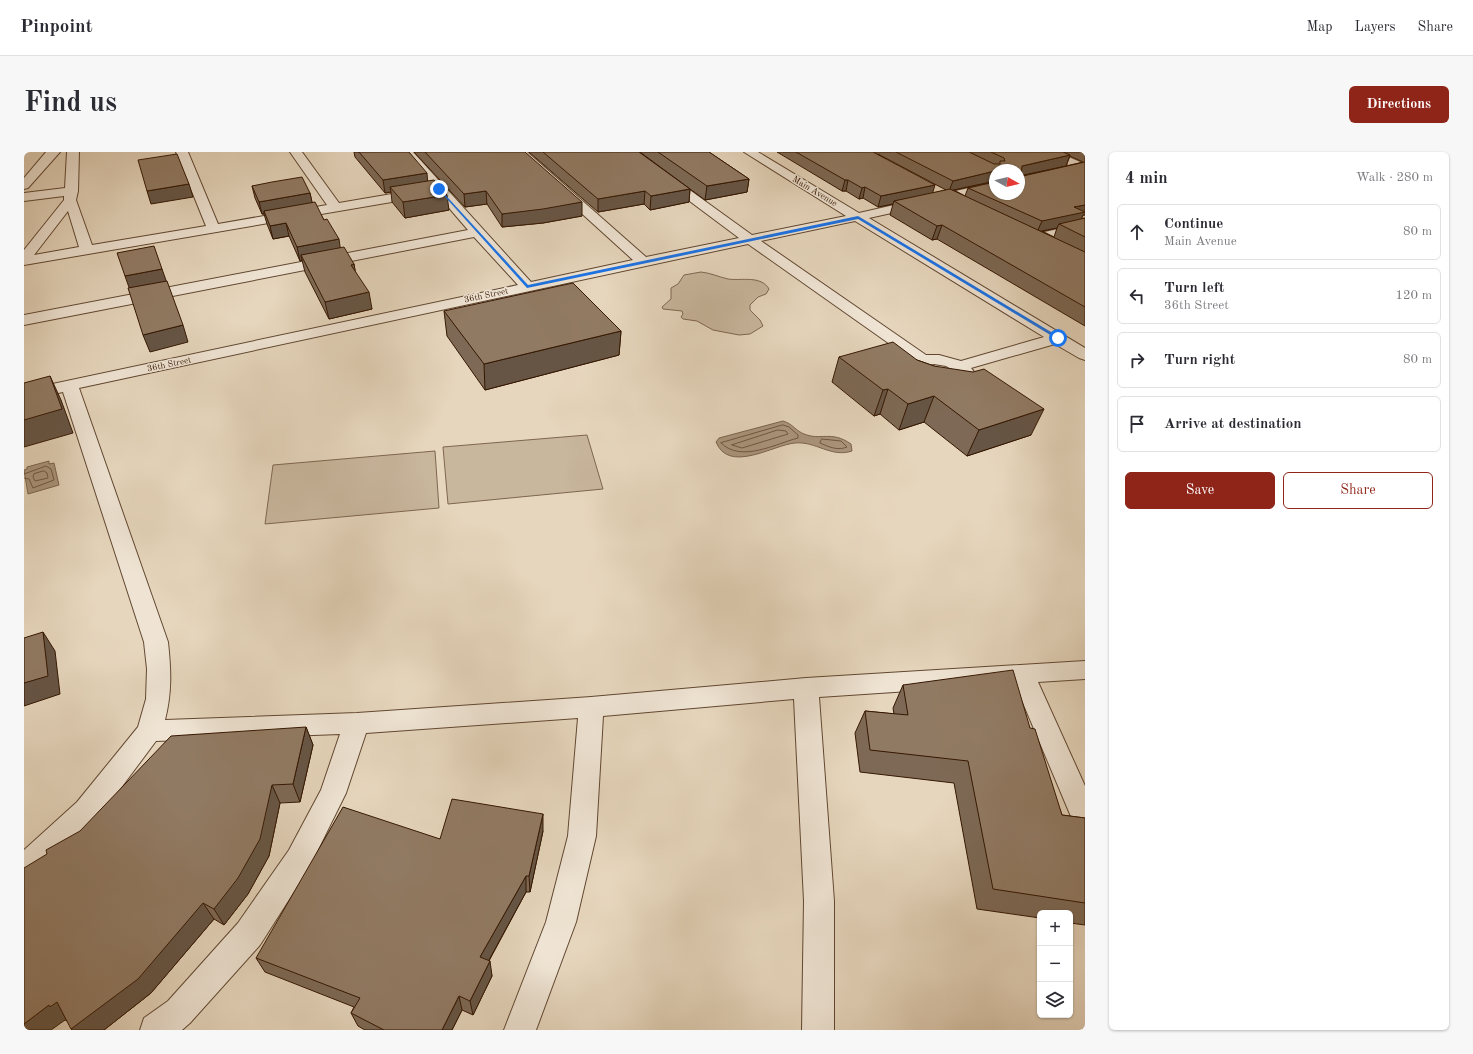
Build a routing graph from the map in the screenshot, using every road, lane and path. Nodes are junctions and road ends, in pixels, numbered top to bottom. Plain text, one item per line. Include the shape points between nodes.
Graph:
1 (54, 152) edge
2 (73, 152) edge
3 (182, 152) edge
4 (296, 152) edge
5 (407, 152) edge
6 (520, 152) edge
7 (630, 152) edge
8 (750, 152) edge
9 (1047, 152) edge
10 (1084, 167) edge
11 (1061, 172) edge
12 (24, 185) edge
13 (989, 187) edge
14 (439, 189) junction
15 (932, 189) edge
16 (71, 196) junction
17 (946, 196) junction
18 (24, 197) edge
19 (964, 203) edge
20 (335, 208) junction
21 (858, 217) junction
22 (1085, 227) edge
23 (214, 229) junction
24 (1021, 231) edge
25 (477, 232) junction
26 (1036, 238) junction
27 (748, 239) junction
28 (1050, 245) edge
29 (87, 250) junction
30 (24, 260) edge
31 (643, 262) junction
32 (527, 286) junction
33 (24, 320) edge
34 (1058, 338) junction
35 (1085, 355) edge
36 (922, 360) junction
37 (961, 366) junction
38 (69, 385) junction
39 (24, 395) edge
40 (1085, 670) edge
41 (1022, 673) junction
42 (806, 688) junction
43 (591, 707) junction
44 (357, 723) junction
45 (149, 731) junction
46 (1085, 817) edge
47 (24, 866) edge
48 (156, 1030) edge
49 (520, 1030) edge
50 (818, 1030) edge

1 - 12 street via 50,153
2 - 16 street
3 - 23 street
4 - 20 street
5 - 14 street
6 - 31 street
7 - 27 street
8 - 21 street, Main Avenue
9 - 10 street
10 - 11 street
13 - 17 street, 36th Street
14 - 20 street
14 - 25 street
15 - 17 street
16 - 18 street
16 - 29 street
16 - 30 street
17 - 19 street
17 - 21 street, 36th Street
20 - 23 street
21 - 27 street, 36th Street
21 - 34 street, Main Avenue
22 - 26 street
23 - 29 street
24 - 26 street
25 - 32 street
25 - 33 street
26 - 28 street
27 - 31 street, 36th Street
27 - 36 street
29 - 30 street
31 - 32 street, 36th Street
32 - 38 street, 36th Street
34 - 35 street, Main Avenue
34 - 37 street
36 - 37 street via 948,361
36 - 37 street via 908,368 908,372 920,384 933,388 950,389 967,380 967,373
38 - 39 street, 36th Street
38 - 45 street via 156,642 159,668 158,699
40 - 41 street
41 - 42 street
41 - 46 street
42 - 43 street
42 - 50 street via 819,865 821,972
43 - 44 street
43 - 49 street via 582,836 561,922
44 - 45 street
44 - 48 street via 332,793 298,859 249,934 179,1012
45 - 47 street via 87,811 32,862

